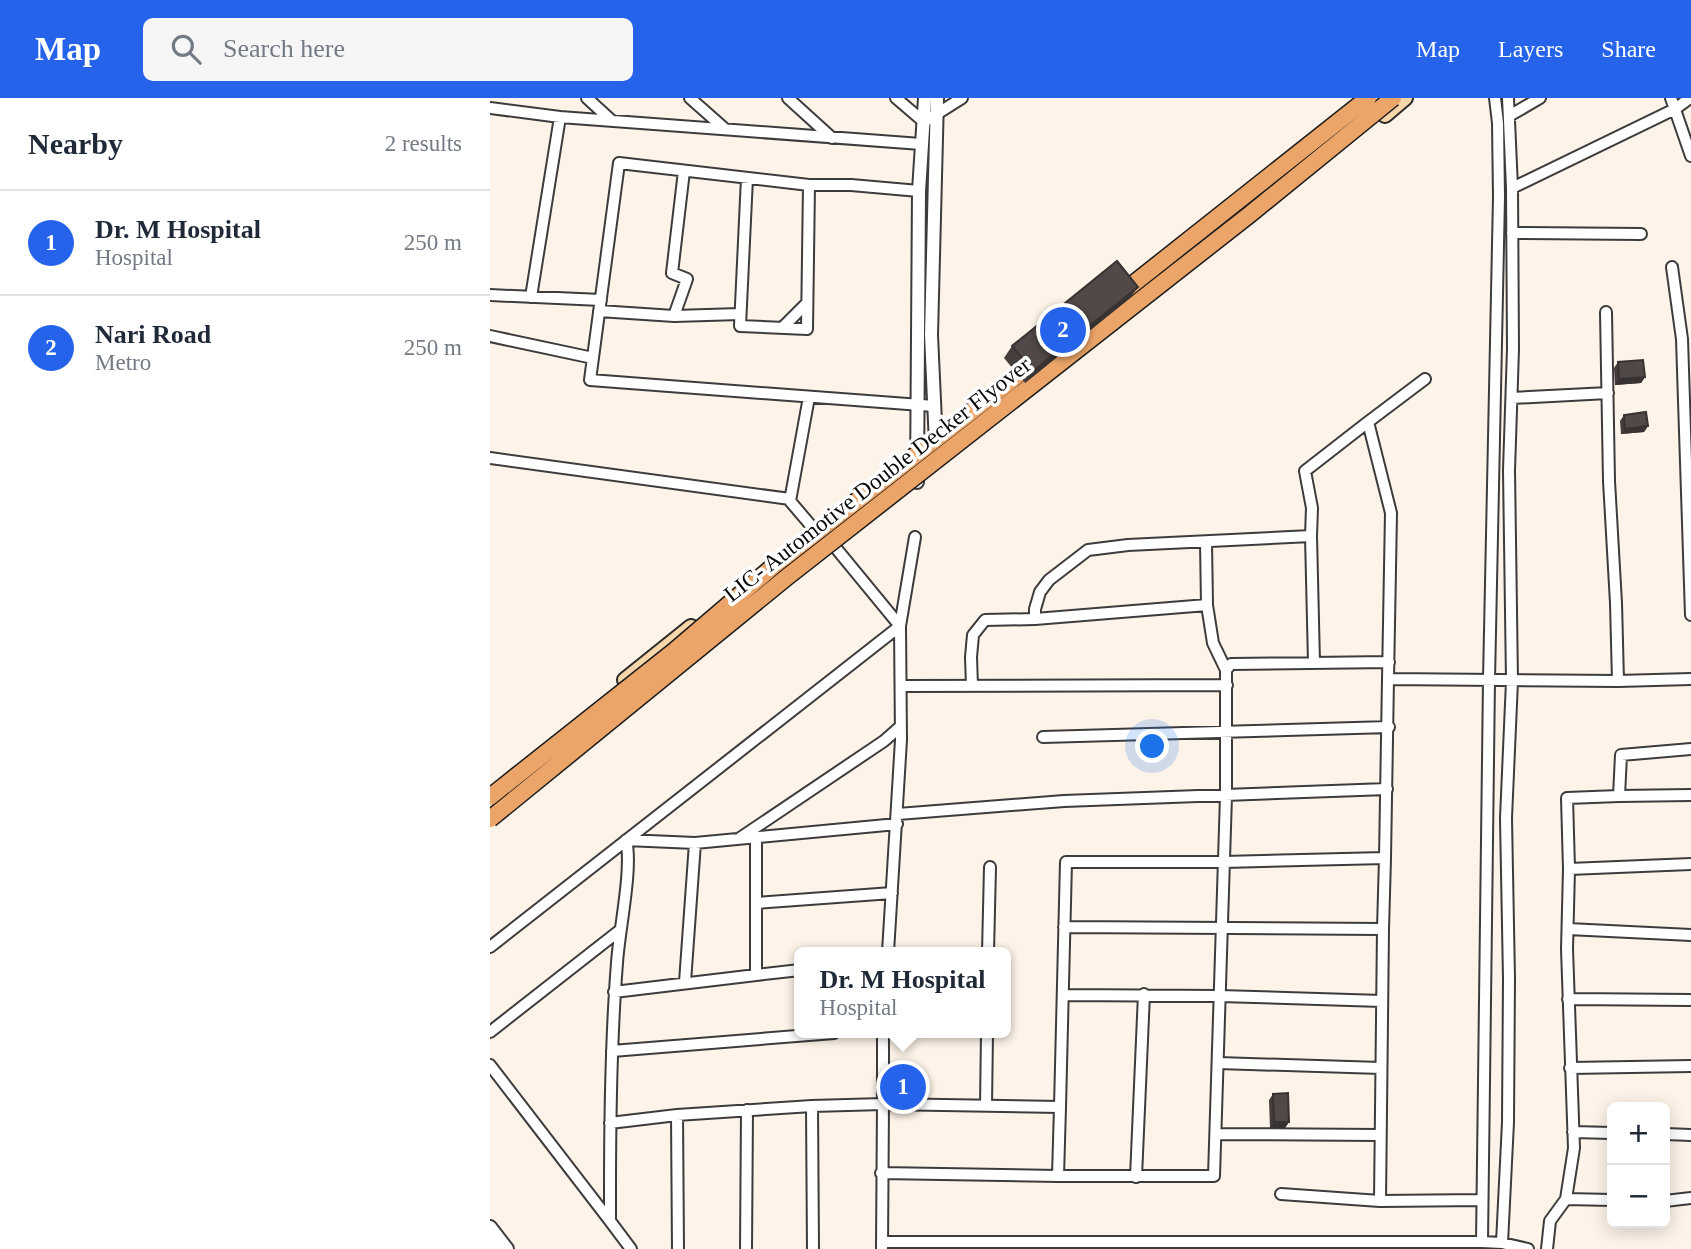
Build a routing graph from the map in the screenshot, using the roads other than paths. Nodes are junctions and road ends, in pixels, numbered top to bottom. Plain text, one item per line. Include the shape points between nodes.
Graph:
1 (587, 98) edge
2 (690, 98) edge
3 (788, 98) edge
4 (896, 98) edge
5 (925, 98) edge
6 (937, 98) edge
7 (962, 98) edge
8 (1360, 98) edge
9 (1368, 98) edge
10 (1393, 98) edge
11 (1405, 98) edge
12 (1495, 98) edge
13 (1508, 98) edge
14 (1540, 98) edge
15 (1671, 98) edge
16 (1690, 98) edge
17 (490, 108) edge
18 (1675, 109) junction
19 (936, 116) junction
20 (1509, 116) junction
21 (560, 117) junction
22 (612, 121) junction
23 (924, 122) junction
24 (725, 129) junction
25 (832, 138) junction
26 (928, 144) junction
27 (1691, 156) edge
28 (684, 171) junction
29 (747, 178) junction
30 (809, 185) junction
31 (1512, 188) junction
32 (919, 191) junction
33 (1513, 233) junction
34 (1641, 234) dead end
35 (1672, 267) dead end
36 (490, 295) edge
37 (531, 297) junction
38 (807, 303) junction
39 (1107, 303) joint
40 (600, 305) junction
41 (1606, 312) dead end
42 (740, 314) junction
43 (674, 316) junction
44 (782, 328) junction
45 (490, 336) edge
46 (1042, 354) joint
47 (593, 358) junction
48 (1425, 379) dead end
49 (1608, 393) junction
50 (809, 397) junction
51 (1512, 398) junction
52 (917, 405) junction
53 (934, 406) junction
54 (1368, 422) junction
55 (936, 435) junction
56 (917, 449) junction
57 (490, 458) edge
58 (937, 466) junction
59 (917, 482) junction
60 (790, 499) junction
61 (813, 528) junction
62 (1311, 536) junction
63 (915, 537) dead end
64 (1206, 542) junction
65 (835, 547) junction
66 (1207, 605) junction
67 (1691, 615) edge
68 (1035, 619) junction
69 (900, 626) junction
70 (1389, 662) junction
71 (1314, 663) junction
72 (1226, 670) junction
73 (1691, 678) edge
74 (1388, 679) junction
75 (1489, 680) junction
76 (1512, 681) junction
77 (1618, 681) junction
78 (1227, 685) junction
79 (972, 686) junction
80 (902, 687) junction
81 (901, 726) junction
82 (1389, 727) junction
83 (1227, 732) junction
84 (1043, 737) dead end
85 (1691, 749) edge
86 (1507, 785) junction
87 (1488, 786) junction
88 (490, 788) edge
89 (1388, 789) junction
90 (1691, 795) edge
91 (1226, 796) junction
92 (1619, 796) junction
93 (490, 797) edge
94 (490, 819) edge
95 (898, 819) junction
96 (490, 828) edge
97 (756, 838) junction
98 (738, 839) junction
99 (626, 840) junction
100 (695, 843) junction
101 (1385, 858) junction
102 (1224, 862) junction
103 (1691, 864) edge
104 (990, 867) dead end
105 (1569, 869) junction
106 (892, 893) junction
107 (756, 903) junction
108 (1221, 926) junction
109 (1064, 927) junction
110 (1383, 929) junction
111 (1567, 929) junction
112 (619, 931) junction
113 (1691, 935) edge
114 (490, 947) edge
115 (888, 947) edge
116 (988, 947) edge
117 (794, 971) edge
118 (756, 975) junction
119 (685, 982) junction
120 (614, 992) junction
121 (1144, 994) junction
122 (1063, 995) junction
123 (1220, 996) junction
124 (1568, 999) junction
125 (1691, 1000) edge
126 (1382, 1001) junction
127 (490, 1032) edge
128 (794, 1036) edge
129 (883, 1038) edge
130 (987, 1038) edge
131 (612, 1051) junction
132 (1218, 1063) junction
133 (490, 1065) edge
134 (1691, 1066) edge
135 (1381, 1068) junction
136 (1570, 1069) junction
137 (883, 1104) junction
138 (986, 1105) junction
139 (812, 1106) junction
140 (1060, 1107) junction
141 (747, 1110) junction
142 (677, 1115) junction
143 (610, 1123) junction
144 (1573, 1132) junction
145 (1216, 1133) junction
146 (1607, 1133) edge
147 (1670, 1134) edge
148 (1380, 1135) junction
149 (1691, 1135) edge
150 (881, 1173) junction
151 (1058, 1176) junction
152 (1136, 1177) junction
153 (1282, 1194) dead end
154 (1691, 1198) edge
155 (1566, 1199) junction
156 (1482, 1200) junction
157 (1607, 1200) edge
158 (1670, 1200) edge
159 (1380, 1201) junction
160 (610, 1221) junction
161 (490, 1227) edge
162 (490, 1242) edge
163 (1482, 1242) junction
164 (1502, 1243) junction
165 (882, 1245) edge
166 (496, 1249) edge
167 (507, 1249) edge
168 (631, 1249) edge
169 (678, 1249) edge
170 (746, 1249) edge
171 (813, 1249) edge
172 (1528, 1249) edge
173 (1547, 1249) edge

1 - 22 street
2 - 24 street
3 - 25 street
4 - 23 street
5 - 23 street
6 - 19 street
7 - 19 street
8 - 39 main road
9 - 39 main road, bridge
10 - 94 main road, LIC- Automotive Double Decker Flyover, bridge via 787,577
11 - 58 main road
12 - 75 street via 1499,197
13 - 20 street
14 - 20 street
15 - 18 street
16 - 18 street
17 - 21 street
18 - 27 street
18 - 31 street
19 - 23 street
19 - 26 street
20 - 31 street
21 - 22 street
21 - 37 street
22 - 24 street
23 - 26 street
24 - 25 street
25 - 26 street
26 - 32 street
26 - 53 street
28 - 29 street
28 - 40 street via 619,163
28 - 43 street via 672,273 687,279
29 - 30 street
29 - 42 street
30 - 32 street
30 - 38 street
31 - 33 street
32 - 52 street
33 - 34 street
33 - 51 street
35 - 67 street via 1682,339
36 - 37 street
37 - 40 street
38 - 44 street
38 - 44 street via 807,329
40 - 43 street
40 - 47 street
41 - 49 street
42 - 43 street
42 - 44 street via 740,326
45 - 47 street
46 - 55 main road
46 - 93 main road, LIC- Automotive Double Decker Flyover, bridge
47 - 50 street via 590,380
48 - 54 street
49 - 51 street
49 - 77 street
50 - 52 street
50 - 60 street
51 - 76 street
52 - 53 street
52 - 56 street
53 - 55 street
54 - 62 street via 1305,471 1312,508
54 - 70 street via 1391,513
55 - 56 main road
55 - 58 street
56 - 59 street
56 - 61 main road
57 - 60 street
58 - 59 main road
59 - 65 main road
60 - 61 street
61 - 65 street
61 - 88 main road
62 - 64 street
62 - 71 street
63 - 69 street
64 - 66 street
64 - 68 street via 1088,550 1049,580 1040,592
65 - 69 street
65 - 96 main road
66 - 68 street
66 - 72 street via 1213,643
68 - 79 street via 985,621 973,635
69 - 80 street
69 - 99 street
70 - 71 street
70 - 74 street
71 - 72 street via 1231,664
72 - 78 street
73 - 77 street
74 - 75 street
74 - 82 street
75 - 76 street
75 - 87 street
76 - 77 street
76 - 86 street
78 - 79 street
78 - 83 street
79 - 80 street
80 - 81 street
81 - 95 street
81 - 98 street
82 - 83 street
82 - 89 street
83 - 84 street
83 - 91 street
85 - 92 street via 1621,755
86 - 87 street
86 - 164 street via 1508,1109
87 - 156 street
89 - 91 street
89 - 101 street
90 - 92 street
91 - 95 street via 1064,801
91 - 102 street
92 - 105 street via 1567,798
95 - 97 street
95 - 106 street
97 - 98 street
97 - 107 street
98 - 100 street
99 - 100 street
99 - 112 street via 629,853
99 - 114 street
100 - 119 street
101 - 102 street
101 - 110 street
102 - 108 street
102 - 109 street via 1066,862
103 - 105 street
104 - 116 street
105 - 111 street
106 - 107 street
106 - 115 street
107 - 118 street
108 - 109 street
108 - 110 street
108 - 123 street
109 - 122 street
110 - 126 street
111 - 113 street
111 - 124 street
112 - 120 street
112 - 127 street
117 - 118 street
118 - 119 street
119 - 120 street
120 - 131 street
121 - 122 street
121 - 123 street
121 - 152 street
122 - 140 street
123 - 126 street
123 - 132 street
124 - 125 street
124 - 136 street
126 - 135 street
128 - 131 street
129 - 137 street
130 - 138 street
131 - 143 street
132 - 135 street
132 - 145 street
133 - 160 street
134 - 136 street
135 - 148 street
136 - 144 street
137 - 138 street
137 - 139 street
137 - 150 street
138 - 140 street
139 - 141 street
139 - 171 street
140 - 151 street
141 - 142 street
141 - 170 street
142 - 143 street
142 - 169 street
143 - 160 street
144 - 146 street
144 - 155 street
145 - 148 street
145 - 152 street via 1214,1176
147 - 149 street
148 - 159 street
150 - 151 street
150 - 165 street
151 - 152 street
153 - 159 street
154 - 158 street
155 - 157 street
155 - 173 street via 1550,1222
156 - 159 street
156 - 163 street
160 - 168 street
161 - 167 street
162 - 166 street
163 - 164 street
163 - 165 street
164 - 172 street

